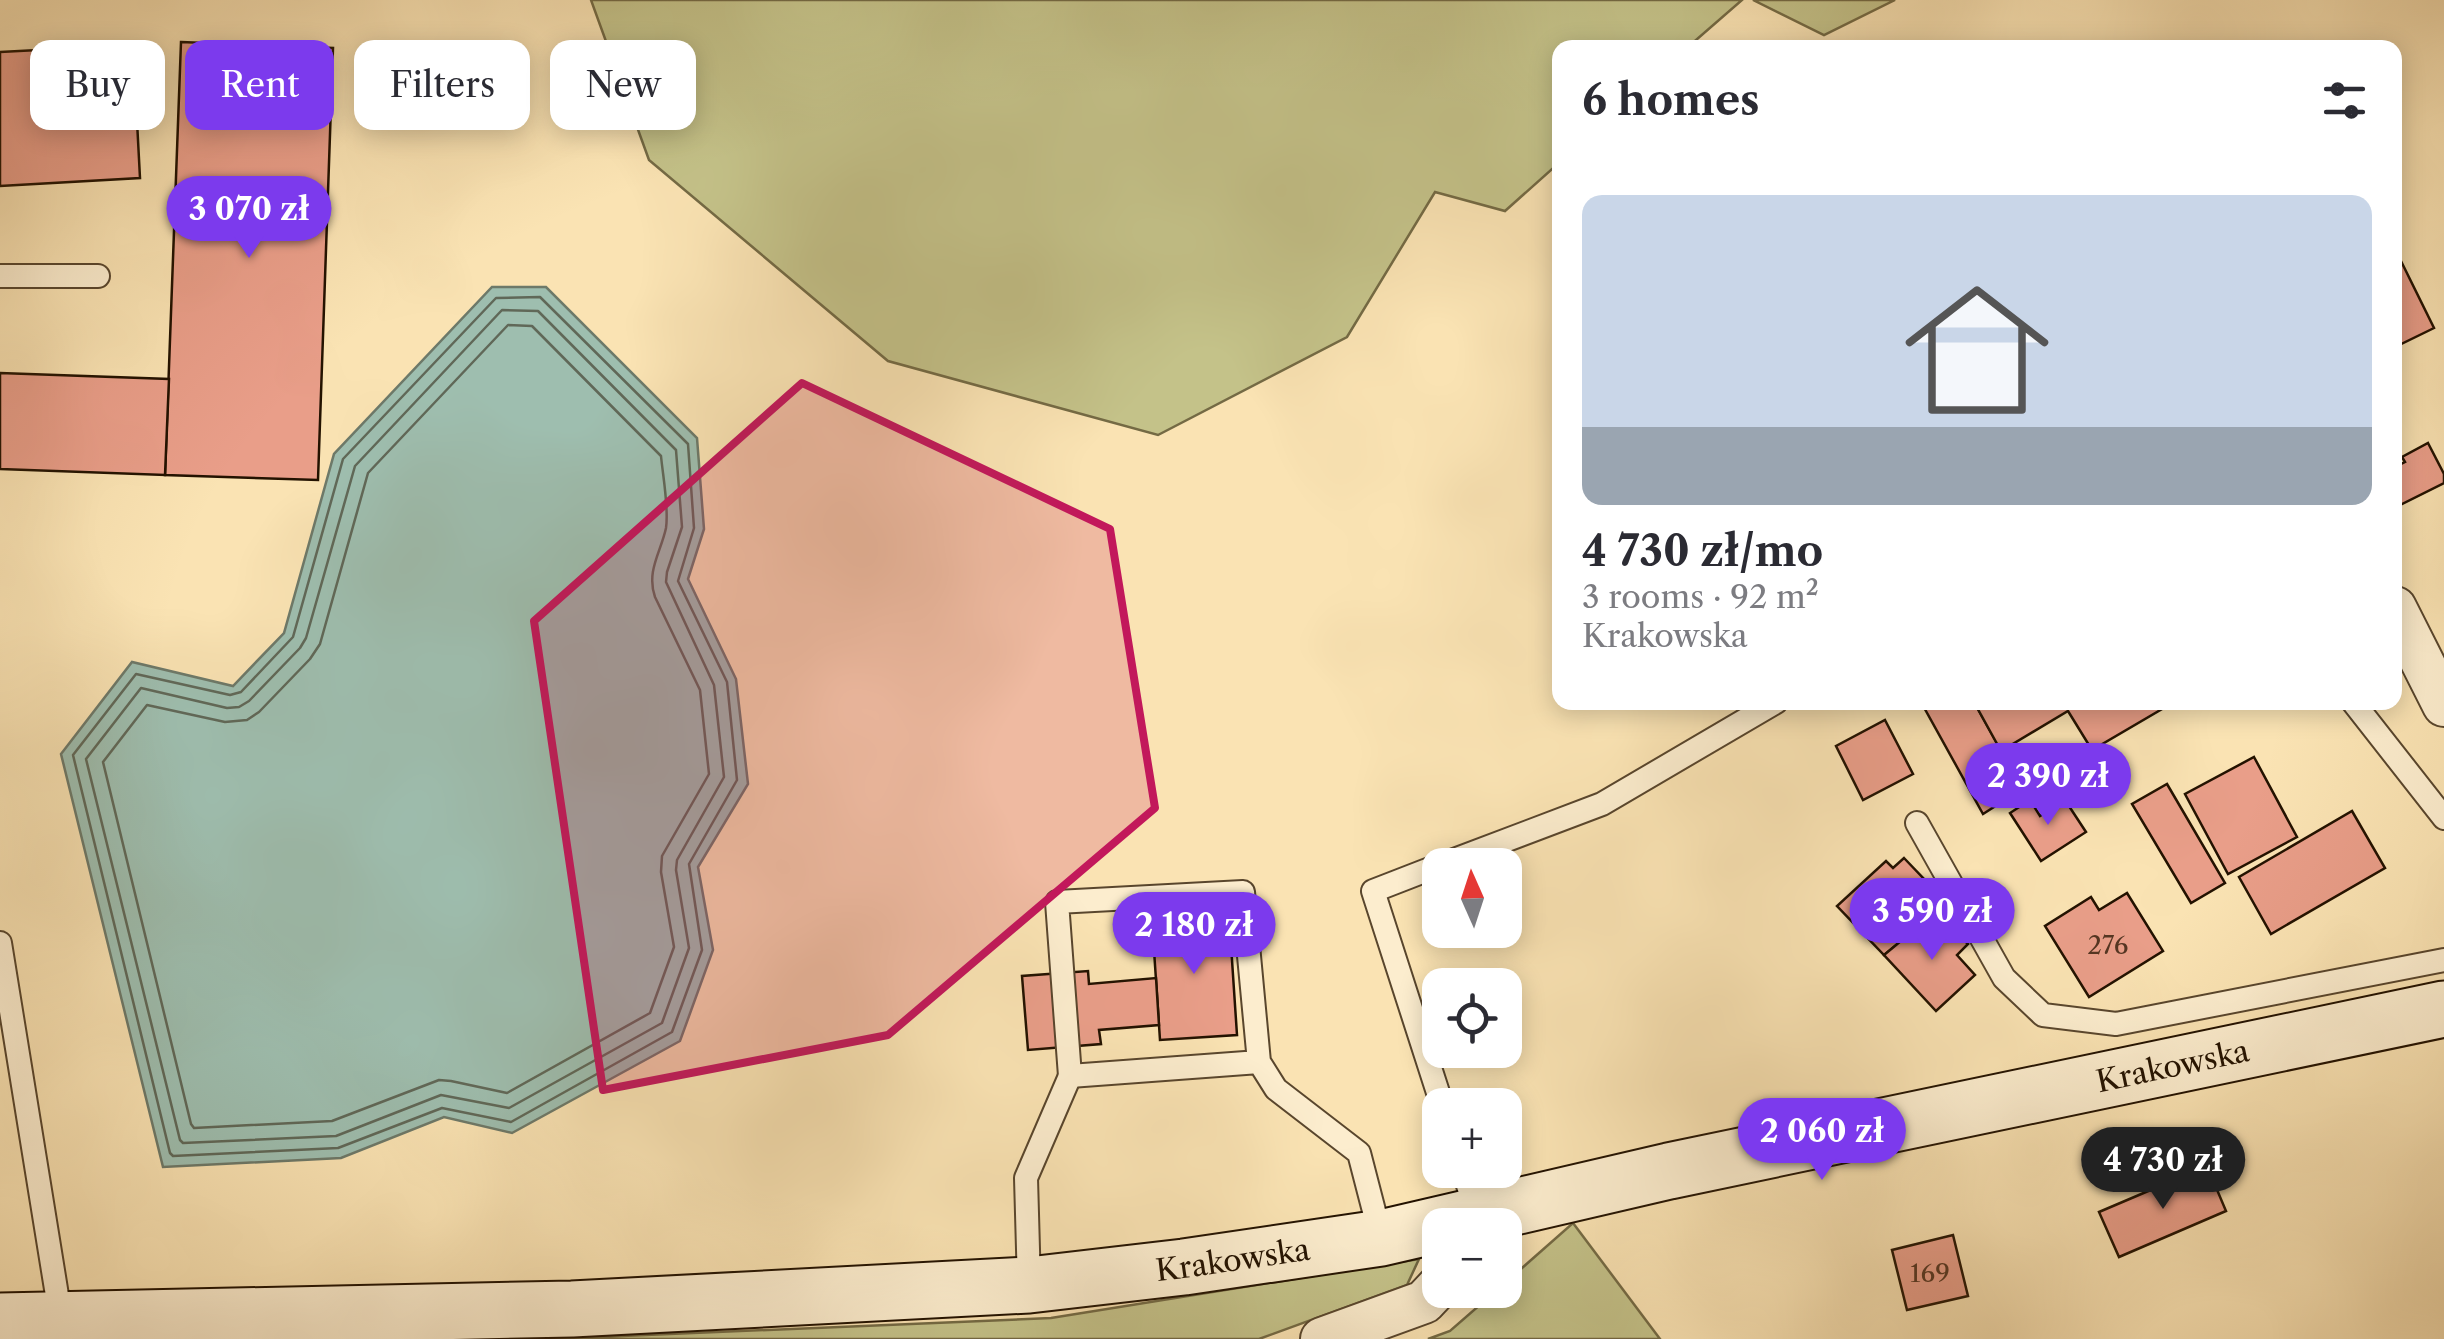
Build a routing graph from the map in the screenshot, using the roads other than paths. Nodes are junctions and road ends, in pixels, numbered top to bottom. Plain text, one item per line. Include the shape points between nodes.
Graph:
1 (0, 276) edge
2 (98, 276) dead end
3 (2402, 622) edge
4 (2444, 705) edge
5 (1762, 710) edge
6 (2359, 710) edge
7 (2444, 818) edge
8 (1917, 823) dead end
9 (1485, 848) edge
10 (1422, 872) edge
11 (0, 943) edge
12 (2444, 960) edge
13 (2444, 1010) edge
14 (1258, 1062) junction
15 (1070, 1076) junction
16 (1437, 1088) edge
17 (1488, 1204) edge
18 (1382, 1238) junction
19 (1030, 1285) junction
20 (1422, 1303) edge
21 (61, 1320) junction
22 (0, 1321) edge
23 (1322, 1339) edge

1 - 2 lane
3 - 4 street
5 - 9 lane via 1602,804
6 - 7 lane
8 - 12 lane via 2004,978 2043,1015 2116,1024
10 - 16 lane via 1373,891
11 - 21 lane
13 - 17 street, Krakowska
14 - 15 lane
14 - 15 lane via 1243,892 1057,902
14 - 18 lane via 1276,1089 1358,1153
15 - 19 lane via 1026,1178
17 - 18 street, Krakowska
18 - 19 street, Krakowska
19 - 21 street, Krakowska via 572,1308
20 - 23 street
21 - 22 street, Krakowska

